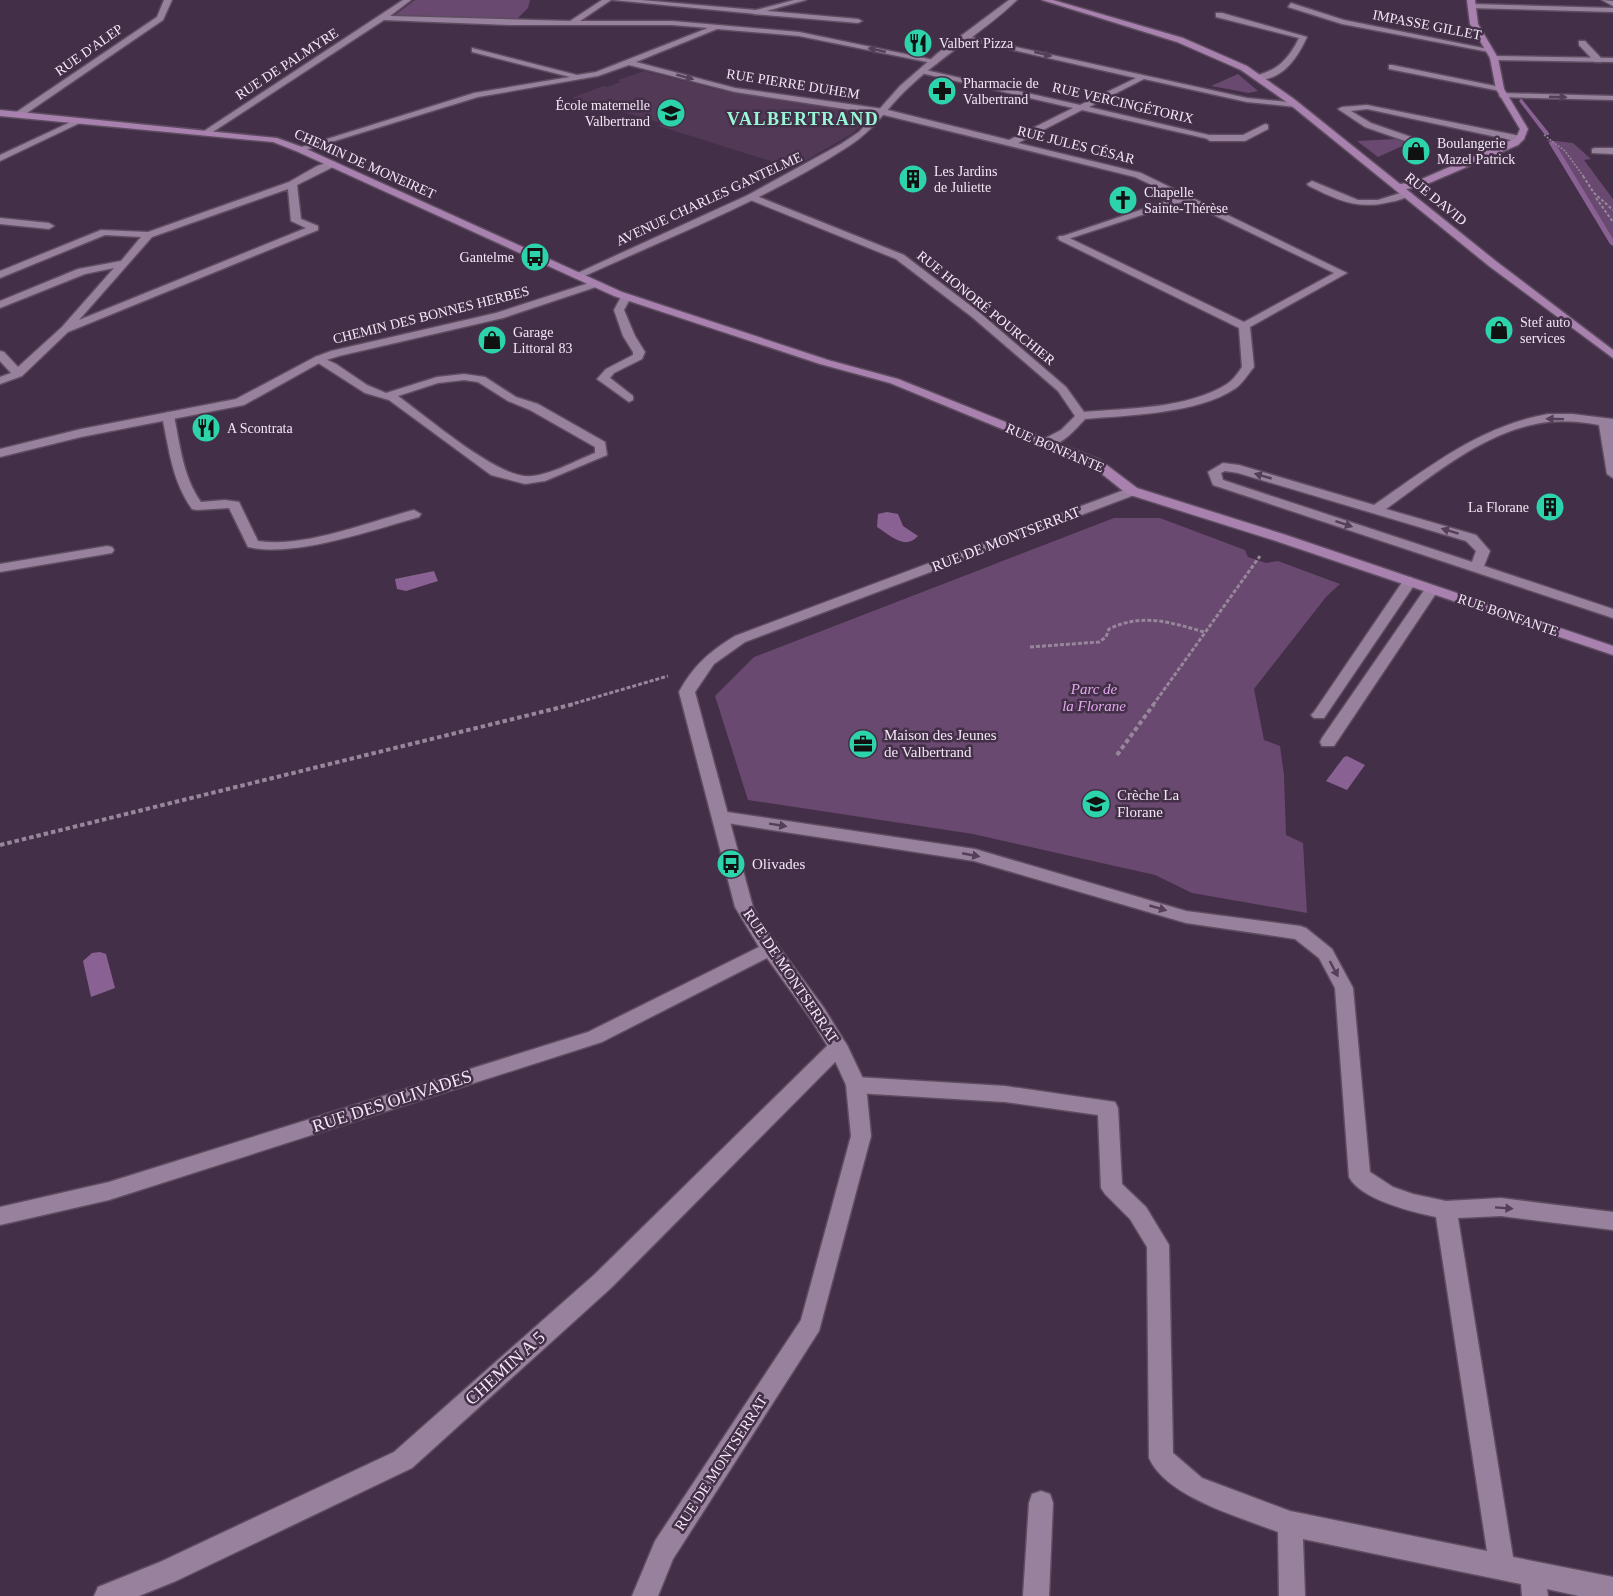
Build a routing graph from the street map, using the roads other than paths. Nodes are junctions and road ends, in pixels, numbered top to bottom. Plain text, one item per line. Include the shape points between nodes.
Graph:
1 (168, 0) edge
2 (407, 0) edge
3 (607, 0) edge
4 (617, 0) edge
5 (802, 0) edge
6 (1013, 0) edge
7 (1046, 0) edge
8 (1606, 0) edge
9 (1472, 3) edge
10 (1613, 4) edge
11 (1291, 5) dead end
12 (1613, 9) edge
13 (756, 12) junction
14 (1219, 15) dead end
15 (383, 18) junction
16 (858, 21) dead end
17 (572, 23) junction
18 (716, 27) junction
19 (965, 37) junction
20 (1582, 43) dead end
21 (475, 50) dead end
22 (1491, 54) junction
23 (1598, 60) junction
24 (1613, 60) edge
25 (628, 62) junction
26 (934, 62) junction
27 (1392, 67) dead end
28 (924, 71) junction
29 (1145, 76) junction
30 (580, 77) junction
31 (1258, 78) junction
32 (1273, 88) junction
33 (1502, 92) junction
34 (1229, 95) junction
35 (1253, 97) junction
36 (1613, 98) edge
37 (1293, 103) junction
38 (1082, 107) junction
39 (884, 112) junction
40 (0, 113) edge
41 (18, 115) junction
42 (80, 121) junction
43 (1265, 127) dead end
44 (205, 133) junction
45 (1521, 136) junction
46 (1407, 139) dead end
47 (1010, 142) junction
48 (299, 149) junction
49 (1595, 151) dead end
50 (1613, 151) edge
51 (0, 158) edge
52 (332, 164) junction
53 (292, 184) junction
54 (1312, 184) dead end
55 (1403, 190) junction
56 (751, 197) junction
57 (1185, 198) junction
58 (0, 221) edge
59 (49, 226) dead end
60 (149, 235) junction
61 (124, 263) junction
62 (0, 274) edge
63 (576, 276) junction
64 (595, 284) junction
65 (626, 297) junction
66 (0, 305) edge
67 (1244, 326) junction
68 (64, 330) junction
69 (0, 354) edge
70 (1613, 355) edge
71 (319, 359) junction
72 (18, 374) junction
73 (0, 381) edge
74 (388, 396) junction
75 (629, 398) dead end
76 (168, 416) junction
77 (1081, 416) junction
78 (1609, 422) edge
79 (1046, 443) junction
80 (0, 453) edge
81 (1613, 474) edge
82 (1132, 491) junction
83 (1377, 509) junction
84 (414, 514) dead end
85 (107, 550) dead end
86 (0, 568) edge
87 (1476, 568) junction
88 (1410, 581) junction
89 (1432, 589) junction
90 (1613, 614) edge
91 (1613, 651) edge
92 (1319, 715) dead end
93 (1328, 742) dead end
94 (720, 817) junction
95 (770, 949) junction
96 (838, 1047) junction
97 (856, 1085) junction
98 (1446, 1210) junction
99 (0, 1216) edge
100 (1613, 1221) edge
101 (1041, 1503) dead end
102 (1290, 1524) junction
103 (1502, 1567) junction
104 (1534, 1585) edge
105 (1613, 1590) edge
106 (107, 1596) edge
107 (645, 1596) edge
108 (1036, 1596) edge
109 (1292, 1596) edge

1 - 41 street, RUE D'ALEP via 159,18
2 - 15 street, RUE DE PALMYRE
3 - 17 street
4 - 13 street
5 - 13 street
6 - 19 street, AVENUE CHARLES GANTELME
7 - 31 main road, RUE DAVID via 1180,40 1222,57
8 - 10 street
9 - 12 street
9 - 22 main road via 1474,24
11 - 22 street, IMPASSE GILLET via 1342,22
13 - 16 street
14 - 31 street via 1303,37 1293,60 1277,73
15 - 17 street
15 - 44 street, RUE DE PALMYRE
17 - 18 street
18 - 25 street
26 -> 18 street via 799,34
19 - 26 street, AVENUE CHARLES GANTELME
19 -> 29 street
20 - 23 street
21 - 30 street
22 - 23 street, IMPASSE GILLET
22 - 33 main road
23 - 24 street, IMPASSE GILLET
25 - 30 street
25 -> 39 street, RUE PIERRE DUHEM via 735,90
26 - 28 street, AVENUE CHARLES GANTELME
27 - 33 street
28 - 38 street, RUE VERCINGÉTORIX
28 - 39 street, AVENUE CHARLES GANTELME via 903,88
29 - 34 street
29 - 38 street
30 - 48 street via 468,98
31 - 32 main road, RUE DAVID
32 - 35 street
32 - 37 main road, RUE DAVID
33 -> 36 street
33 - 45 main road via 1524,129
34 - 35 street
34 - 37 street via 1271,104
35 - 37 street
37 - 55 main road, RUE DAVID
38 - 43 street, RUE VERCINGÉTORIX via 1210,138 1245,138
38 - 47 street
39 - 47 street, RUE JULES CÉSAR
39 - 56 street, AVENUE CHARLES GANTELME via 844,146
40 - 41 main road, CHEMIN DE MONEIRET
41 - 42 main road, CHEMIN DE MONEIRET
42 - 44 main road, CHEMIN DE MONEIRET
42 - 51 street
44 - 48 main road, CHEMIN DE MONEIRET via 258,138
45 - 46 street via 1367,107 1342,109 1368,125
45 - 55 main road
47 - 57 street, RUE JULES CÉSAR via 1138,175
48 - 52 main road, CHEMIN DE MONEIRET
49 - 50 street
52 - 53 street
52 - 63 main road, CHEMIN DE MONEIRET
53 - 60 street
53 - 68 street via 296,221 315,228
54 - 55 street via 1359,205 1382,202
55 - 70 main road, RUE DAVID
56 - 63 street, AVENUE CHARLES GANTELME
56 - 77 street, RUE HONORÉ POURCHIER via 900,257 976,315 1062,389
57 - 67 street, RUE JULES CÉSAR via 1342,273
57 - 67 street via 1062,238
58 - 59 street
60 - 61 street
60 - 62 street via 104,232
61 - 66 street via 82,271
61 - 68 street
63 - 64 main road, CHEMIN DE MONEIRET
64 - 65 main road, RUE BONFANTE
64 - 71 street, CHEMIN DES BONNES HERBES via 516,310
65 - 75 street via 619,310 638,357 610,371 603,379
65 - 79 main road, RUE BONFANTE via 804,356 894,381
67 - 77 street via 1248,367 1231,387 1186,403
68 - 72 street
69 - 72 street
71 - 74 street via 369,391
71 - 76 street, CHEMIN DES BONNES HERBES via 240,402
72 - 73 street
74 - 74 street via 495,472 525,480 545,477 600,455 601,445 481,379 437,380
76 - 80 street, CHEMIN DES BONNES HERBES
76 - 84 street via 183,484 190,498 198,506 227,502 234,505 253,543 277,546
77 - 79 street via 1065,433
78 - 81 street
78 -> 83 street via 1548,418 1500,430
79 - 82 main road, RUE BONFANTE via 1096,463
82 - 88 main road, RUE BONFANTE
82 - 94 street, RUE DE MONTSERRAT via 740,639 714,654 696,674 687,692
87 -> 83 street via 1483,551 1472,538
83 -> 87 street via 1239,469 1223,467 1214,472 1218,482
85 - 86 street
87 - 90 street
88 - 89 main road, RUE BONFANTE
88 - 92 street
89 - 91 main road, RUE BONFANTE
89 - 93 street
94 - 95 street, RUE DE MONTSERRAT via 744,907
94 -> 98 street via 975,855 1186,917 1300,933 1326,954 1344,988 1360,1177 1412,1203
95 - 96 street, RUE DE MONTSERRAT
95 - 99 street, RUE DES OLIVADES via 596,1037 109,1191
96 - 97 street, RUE DE MONTSERRAT
96 - 106 street, CHEMIN A 5 via 603,1281 403,1460
97 - 102 street via 1005,1094 1108,1108 1112,1188 1138,1213 1158,1245 1161,1458 1194,1487
97 - 107 street, RUE DE MONTSERRAT via 861,1136 811,1324 664,1550
98 -> 100 street via 1501,1207
98 - 103 street
101 - 108 street
102 - 103 street
102 - 109 street
103 - 104 street
104 - 105 street

